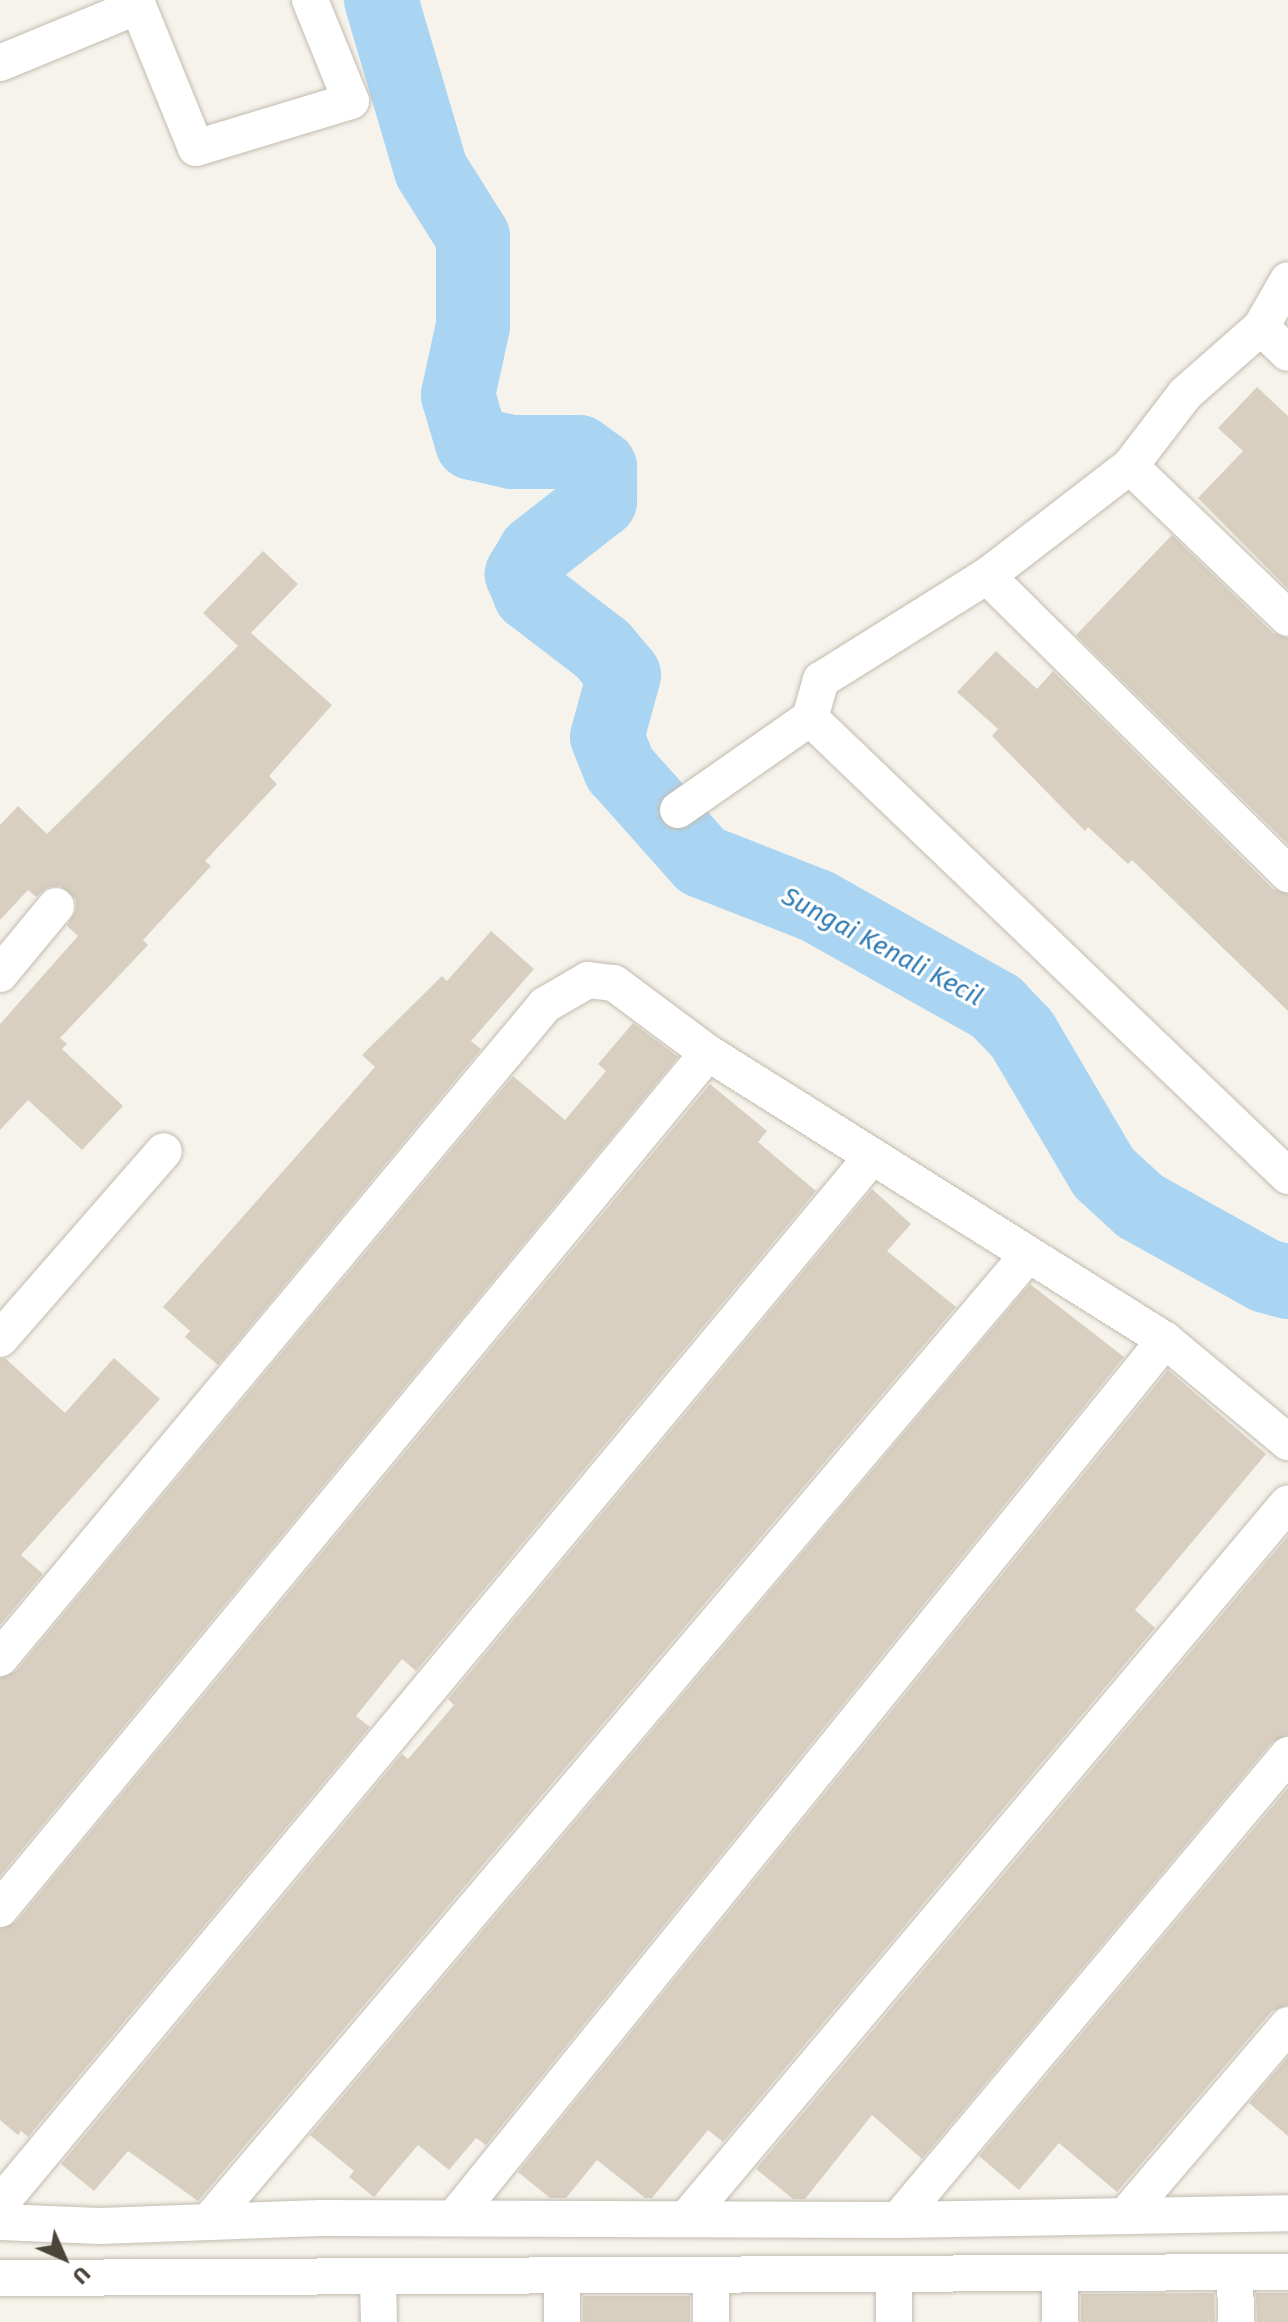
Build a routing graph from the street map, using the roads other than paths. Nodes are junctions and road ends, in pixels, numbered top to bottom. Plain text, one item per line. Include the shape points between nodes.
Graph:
1 (310, 0) edge
2 (136, 3) edge
3 (0, 63) edge
4 (1288, 280) edge
5 (1261, 327) junction
6 (1288, 353) edge
7 (1130, 466) junction
8 (987, 576) junction
9 (1288, 618) edge
10 (810, 718) junction
11 (678, 810) dead end
12 (1288, 874) edge
13 (56, 906) dead end
14 (0, 974) edge
15 (708, 1053) junction
16 (164, 1151) dead end
17 (871, 1158) junction
18 (1288, 1176) edge
19 (1027, 1256) junction
20 (0, 1339) edge
21 (1165, 1340) junction
22 (1288, 1442) edge
23 (1288, 1503) edge
24 (0, 1658) edge
25 (1288, 1755) edge
26 (0, 1909) edge
27 (1288, 2025) edge
28 (0, 2204) edge
29 (1288, 2213) edge
30 (1125, 2216) junction
31 (454, 2218) junction
32 (211, 2219) junction
33 (686, 2219) junction
34 (898, 2220) junction
35 (0, 2222) edge
36 (1288, 2272) edge
37 (1235, 2273) junction
38 (1060, 2274) junction
39 (894, 2275) junction
40 (711, 2276) junction
41 (0, 2278) edge
42 (562, 2278) junction
43 (378, 2279) junction
44 (379, 2322) edge
45 (562, 2322) edge
46 (711, 2322) edge
47 (894, 2322) edge
48 (1060, 2322) edge
49 (1236, 2322) edge

1 - 2 street via 351,101 196,148
2 - 3 street
4 - 5 street
5 - 6 street
5 - 7 street via 1185,394
7 - 8 street
7 - 9 street
8 - 10 street via 821,680
8 - 12 street
10 - 11 street
10 - 18 street
13 - 14 street
15 - 17 street
15 - 24 street via 614,983 588,980 545,1005
15 - 26 street
16 - 20 street
17 - 19 street
17 - 28 street
19 - 21 street
19 - 32 street
21 - 22 street
21 - 31 street
23 - 33 street
25 - 34 street
27 - 30 street
29 - 30 street
30 - 34 street
31 - 32 street
31 - 33 street
32 - 35 street via 100,2226
33 - 34 street
36 - 37 street
37 - 38 street
37 - 49 street
38 - 39 street
38 - 48 street
39 - 40 street
39 - 47 street
40 - 42 street
40 - 46 street
41 - 43 street
42 - 43 street
42 - 45 street
43 - 44 street

